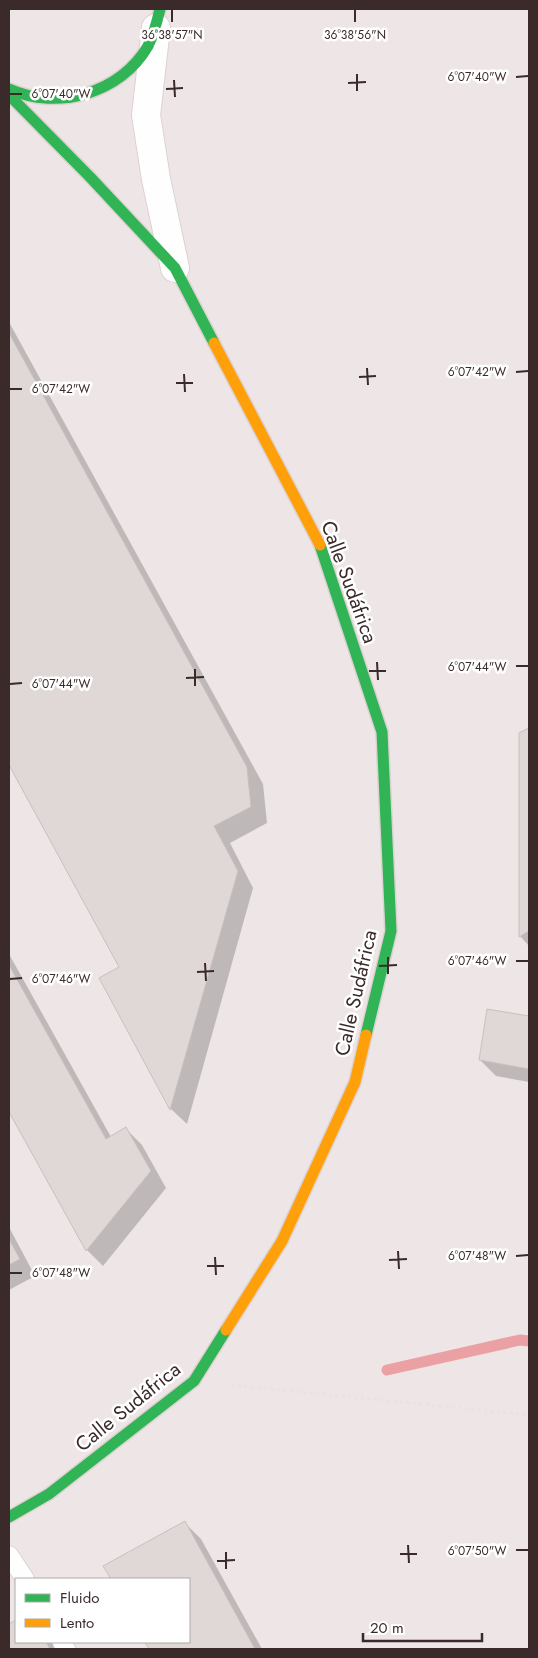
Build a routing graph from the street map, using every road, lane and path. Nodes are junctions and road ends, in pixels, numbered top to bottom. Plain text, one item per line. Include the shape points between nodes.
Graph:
1 (158, 18) edge
2 (9, 89) edge
3 (9, 95) edge
4 (175, 268) junction
5 (194, 1381) junction
6 (529, 1415) edge
7 (9, 1516) edge
8 (9, 1555) edge
9 (23, 1578) edge

1 - 2 street via 141,56 119,79 91,93 60,100 28,97
1 - 4 street via 146,115
3 - 4 street, Calle Sudáfrica
4 - 5 street, Calle Sudáfrica via 320,544 382,732 391,931 355,1082 282,1241
5 - 6 path
5 - 7 street, Calle Sudáfrica via 49,1494
8 - 9 lane

